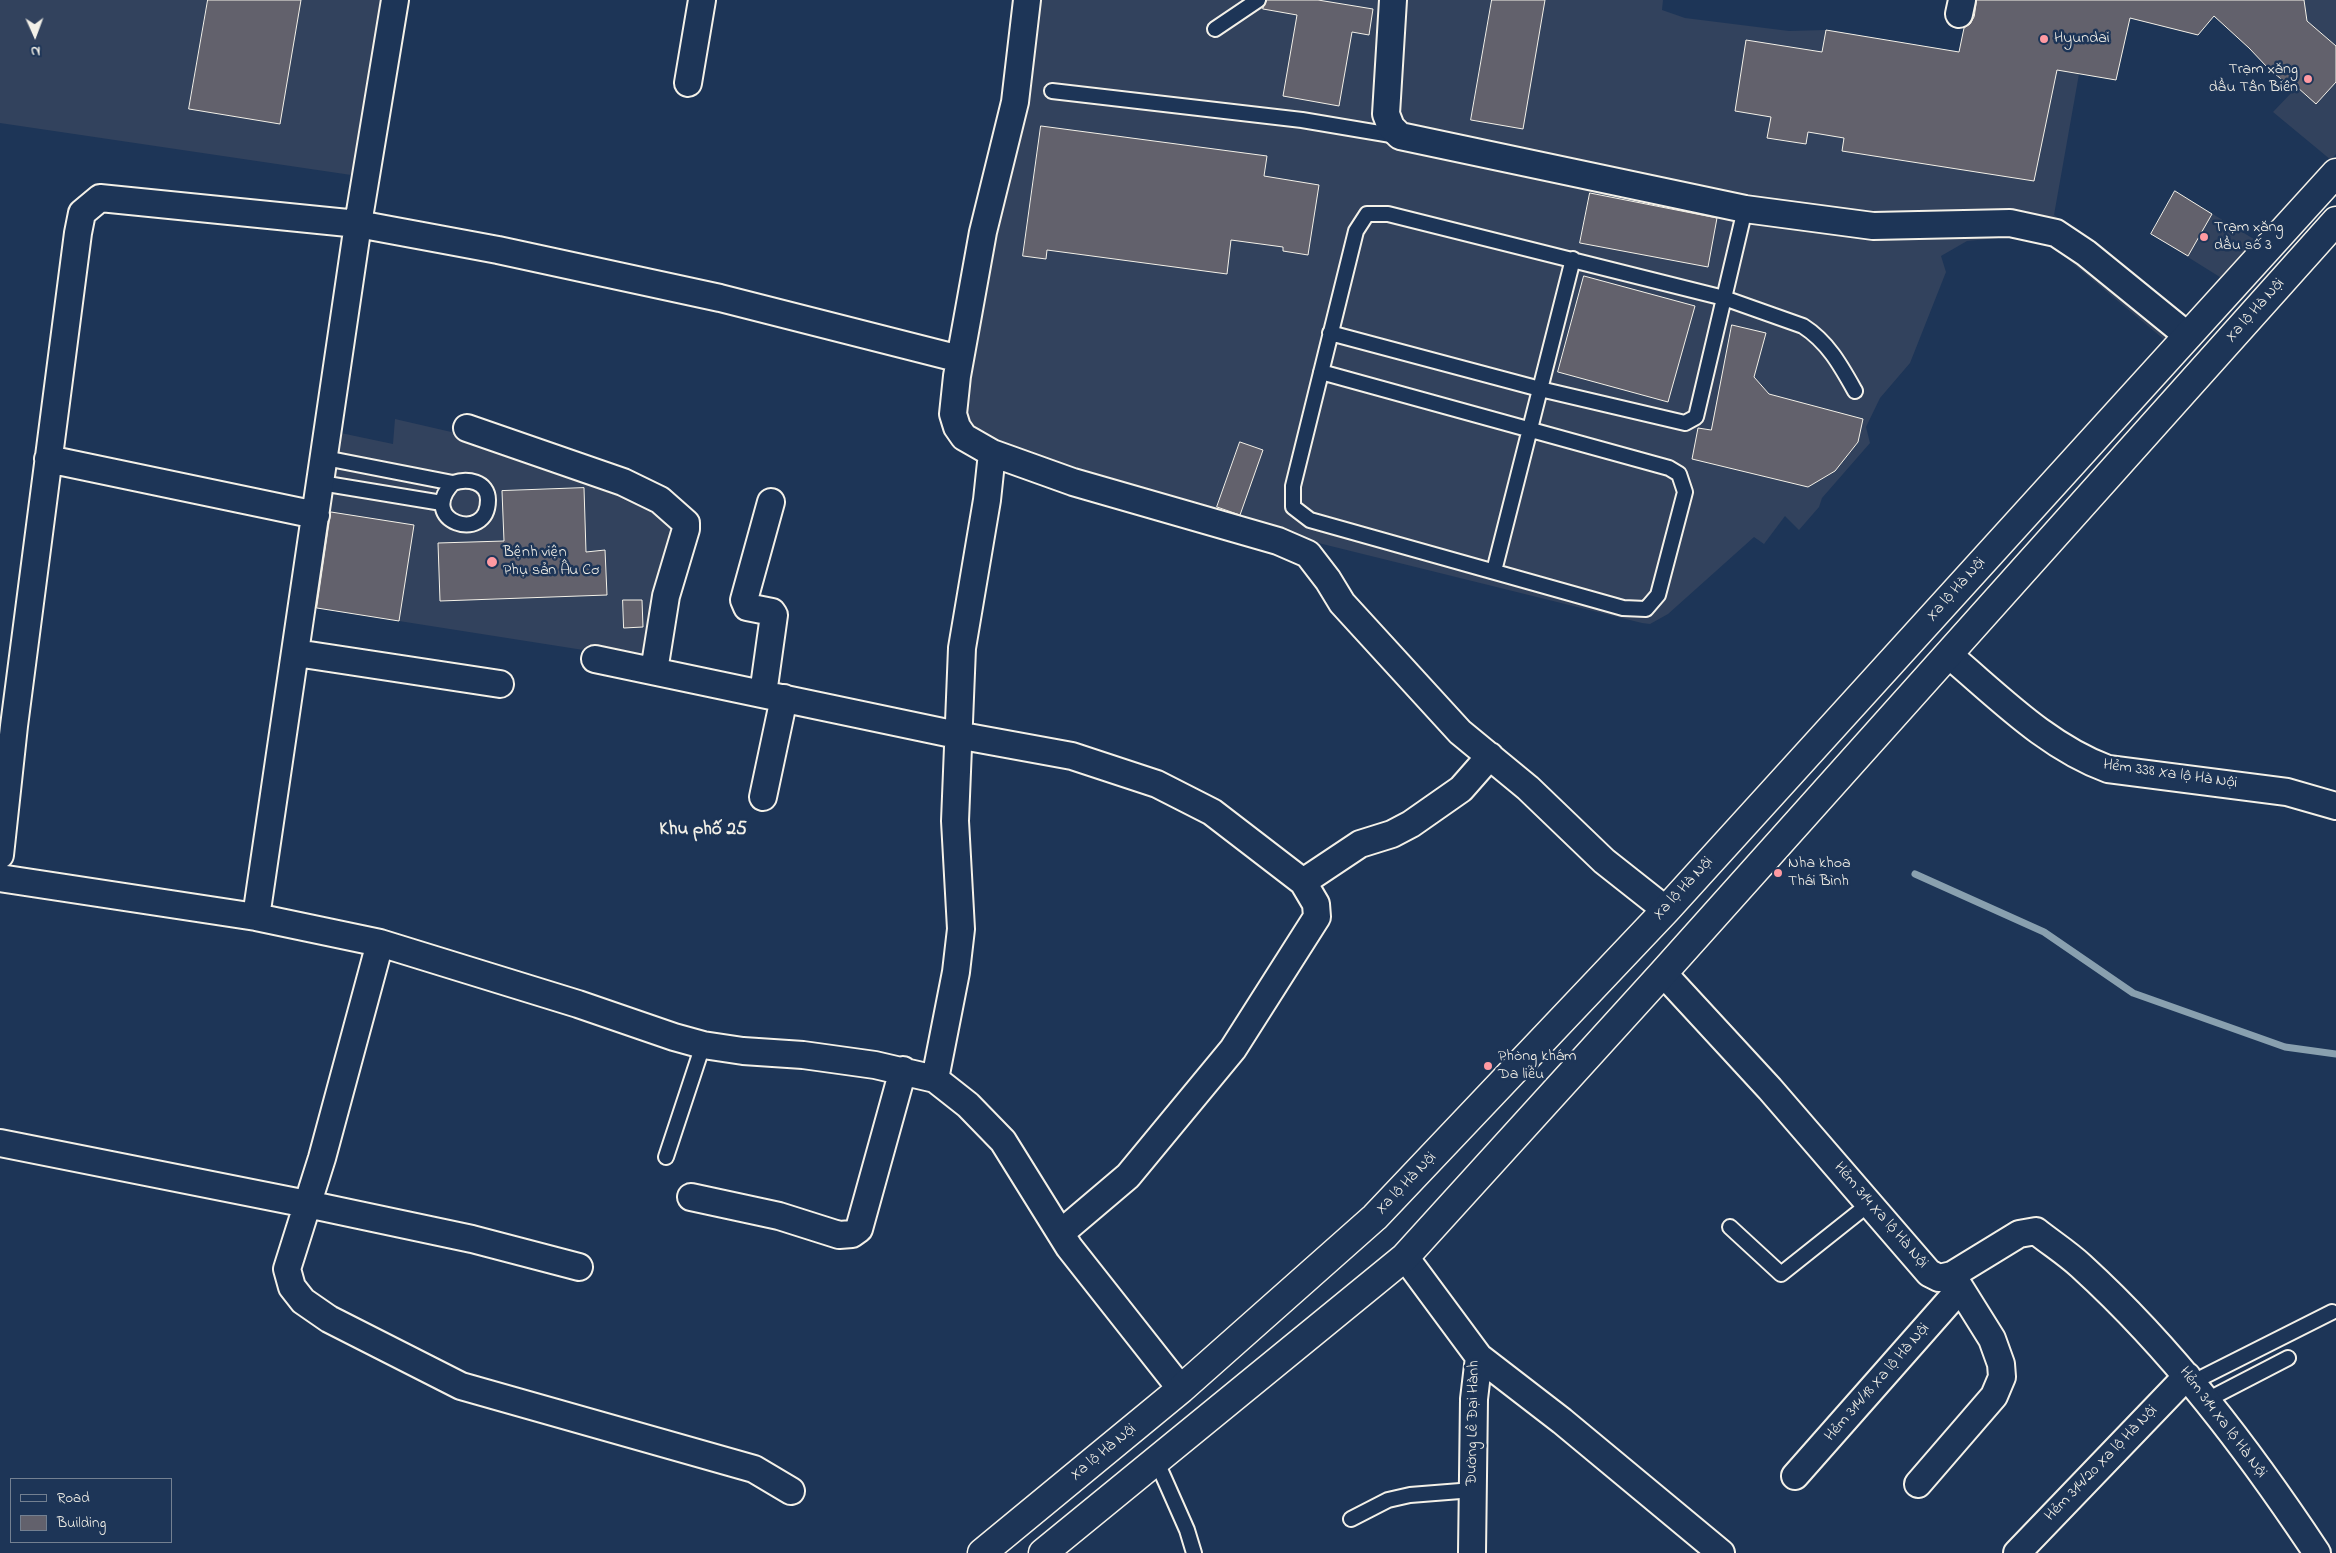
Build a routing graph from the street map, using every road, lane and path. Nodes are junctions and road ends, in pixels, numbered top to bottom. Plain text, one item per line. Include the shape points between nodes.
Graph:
1 (395, 0) edge
2 (702, 0) edge
3 (1027, 0) edge
4 (1258, 0) edge
5 (1392, 0) edge
6 (1214, 29) dead end
7 (688, 83) dead end
8 (1052, 91) dead end
9 (1400, 136) junction
10 (2336, 173) edge
11 (1745, 209) junction
12 (2336, 221) edge
13 (358, 224) junction
14 (1573, 259) junction
15 (1724, 298) junction
16 (1330, 333) junction
17 (2188, 336) junction
18 (960, 359) junction
19 (1321, 372) junction
20 (1540, 389) junction
21 (1855, 391) dead end
22 (467, 428) dead end
23 (1530, 429) junction
24 (992, 453) junction
25 (48, 458) junction
26 (323, 470) junction
27 (453, 483) junction
28 (771, 502) dead end
29 (442, 503) junction
30 (316, 515) junction
31 (1494, 571) junction
32 (296, 653) junction
33 (1949, 654) junction
34 (595, 659) dead end
35 (654, 671) junction
36 (500, 684) dead end
37 (774, 696) junction
38 (957, 735) junction
39 (1490, 756) junction
40 (763, 797) dead end
41 (2336, 806) edge
42 (0, 855) edge
43 (0, 878) edge
44 (1303, 882) junction
45 (1666, 910) junction
46 (256, 917) junction
47 (380, 943) junction
48 (1663, 973) junction
49 (703, 1045) junction
50 (903, 1070) junction
51 (935, 1079) junction
52 (1, 1149) edge
53 (666, 1157) dead end
54 (692, 1198) dead end
55 (307, 1204) junction
56 (1870, 1204) junction
57 (1730, 1227) dead end
58 (1062, 1232) junction
59 (1405, 1257) junction
60 (579, 1267) dead end
61 (1956, 1282) junction
62 (2332, 1312) dead end
63 (1478, 1357) junction
64 (2288, 1358) dead end
65 (2196, 1386) junction
66 (1181, 1389) junction
67 (1156, 1460) junction
68 (1795, 1476) dead end
69 (1918, 1484) dead end
70 (1473, 1490) junction
71 (791, 1491) dead end
72 (1351, 1519) dead end
73 (1051, 1551) edge
74 (982, 1553) edge
75 (1194, 1553) edge
76 (1472, 1553) edge
77 (1721, 1553) edge
78 (2016, 1553) edge
79 (2316, 1553) edge

1 - 13 street
2 - 7 street
3 - 18 street via 1015,102 983,232
4 - 6 lane
5 - 9 street via 1386,114
8 - 9 lane via 1302,120
9 - 11 street
10 - 17 highway, Xa lộ Hà Nội
11 - 15 lane
11 - 17 street via 1873,226 2010,223 2056,233 2086,253
12 - 33 highway, Xa lộ Hà Nội
13 - 18 street via 498,250 720,298
13 - 25 street via 100,198 82,213
13 - 26 street
14 - 15 lane
14 - 16 lane via 1388,214 1367,214 1356,231
14 - 20 lane
15 - 20 lane via 1696,417 1685,423
15 - 21 lane via 1804,326 1832,352
16 - 19 lane
16 - 20 lane
17 - 45 highway, Xa lộ Hà Nội
18 - 24 street via 953,414 957,427 964,437
19 - 23 lane
19 - 31 lane via 1293,486 1294,507 1310,520
20 - 23 lane
22 - 35 street via 623,482 660,500 686,524 666,596
23 - 31 lane
23 - 31 lane via 1669,468 1679,474 1685,492 1658,595 1646,609 1623,608
24 - 38 street via 962,648
24 - 39 street via 1073,482 1278,541 1308,554 1342,603 1460,732
25 - 30 street
25 - 42 street
26 - 27 lane
26 - 29 lane
26 - 30 street
27 - 29 lane via 444,492
27 - 29 lane via 463,479 483,487 488,497 488,508 483,518 474,524 452,522
28 - 37 street via 744,600 747,607 774,615
30 - 32 street
32 - 36 street
32 - 46 street
33 - 41 street, Hẻm 338 Xa lộ Hà Nội via 2037,730 2082,759 2108,769 2287,792
33 - 48 highway, Xa lộ Hà Nội
34 - 35 street
35 - 37 street
37 - 38 street
37 - 40 street
38 - 44 street via 1072,756 1157,784 1212,812
38 - 51 street via 954,821 960,929 956,972
39 - 44 street via 1461,789 1411,824 1360,844
39 - 45 street via 1604,861
43 - 46 street
44 - 58 street via 1316,904 1317,917 1233,1049 1128,1176
45 - 66 highway, Xa lộ Hà Nội via 1375,1217
46 - 47 street
47 - 49 street
47 - 55 street
48 - 56 street, Hẻm 314 Xa lộ Hà Nội
48 - 59 highway, Xa lộ Hà Nội
49 - 50 street
49 - 53 lane
50 - 51 street
50 - 54 street via 859,1228 852,1234 839,1235 779,1216
51 - 58 street via 968,1105 1003,1141
52 - 55 street
55 - 60 street via 472,1239
55 - 71 street via 287,1269 292,1288 302,1300 328,1319 460,1386 754,1469
56 - 57 lane via 1781,1274
56 - 61 street, Hẻm 314 Xa lộ Hà Nội via 1929,1273
58 - 66 street via 1069,1246
59 - 63 street, Đường Lê Đại Hành
59 - 67 highway, Xa lộ Hà Nội
61 - 65 street, Hẻm 314 Xa lộ Hà Nội via 2019,1234 2036,1231 2080,1265 2170,1355
61 - 68 street, Hẻm 314/18 Xa lộ Hà Nội
61 - 69 street via 1992,1339 2002,1377 1994,1396
62 - 65 lane
63 - 70 street, Đường Lê Đại Hành
63 - 77 street via 1562,1421
64 - 65 lane
65 - 78 street, Hẻm 314/20 Xa lộ Hà Nội
65 - 79 street, Hẻm 314 Xa lộ Hà Nội
66 - 74 highway, Xa lộ Hà Nội
67 - 73 highway, Xa lộ Hà Nội
67 - 75 lane
70 - 72 lane via 1388,1500
70 - 76 street, Đường Lê Đại Hành

